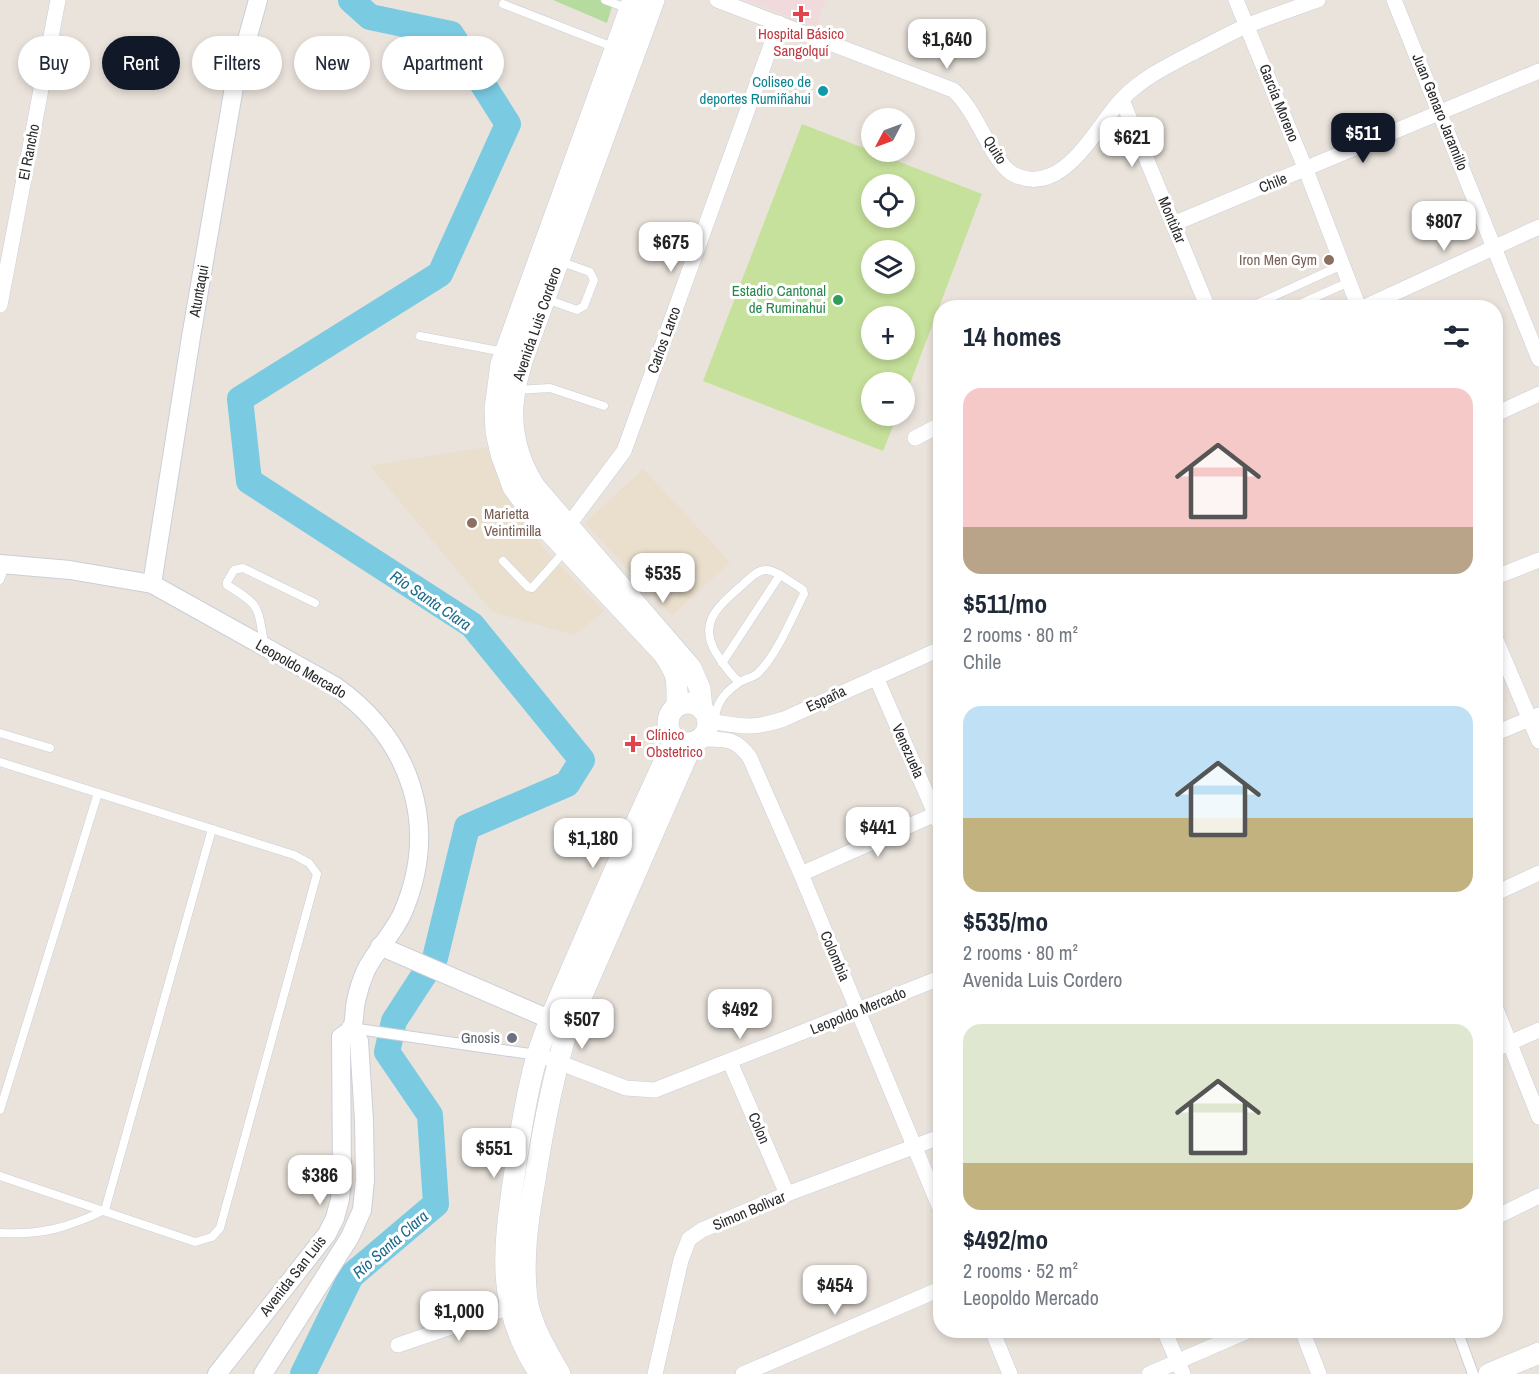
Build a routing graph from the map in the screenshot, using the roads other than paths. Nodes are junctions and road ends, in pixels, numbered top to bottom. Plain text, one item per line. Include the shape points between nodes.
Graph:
1 (58, 0) edge
2 (258, 0) edge
3 (605, 0) edge
4 (654, 0) edge
5 (717, 0) edge
6 (1236, 0) edge
7 (1318, 0) edge
8 (1394, 0) edge
9 (503, 4) dead end
10 (631, 5) edge
11 (779, 24) junction
12 (1247, 26) junction
13 (615, 47) junction
14 (1539, 70) edge
15 (1122, 100) junction
16 (1440, 113) junction
17 (1306, 170) junction
18 (1173, 224) junction
19 (1539, 227) edge
20 (1494, 247) junction
21 (559, 261) junction
22 (1342, 264) junction
23 (1349, 282) junction
24 (545, 298) junction
25 (1205, 300) edge
26 (1265, 300) edge
27 (1309, 300) edge
28 (1357, 300) edge
29 (1378, 300) edge
30 (0, 305) edge
31 (420, 336) dead end
32 (505, 353) junction
33 (1539, 359) edge
34 (515, 390) junction
35 (1539, 394) edge
36 (604, 406) dead end
37 (1503, 411) edge
38 (933, 429) edge
39 (915, 438) dead end
40 (564, 538) junction
41 (1539, 560) edge
42 (503, 561) dead end
43 (2, 570) edge
44 (780, 575) junction
45 (1503, 575) edge
46 (152, 584) junction
47 (315, 603) dead end
48 (265, 648) junction
49 (933, 652) edge
50 (1503, 654) edge
51 (722, 663) junction
52 (876, 677) junction
53 (739, 682) junction
54 (677, 706) junction
55 (1534, 717) edge
56 (699, 728) junction
57 (1503, 730) edge
58 (0, 733) edge
59 (1539, 741) edge
60 (50, 748) dead end
61 (0, 762) edge
62 (98, 793) junction
63 (933, 804) edge
64 (933, 819) edge
65 (212, 829) junction
66 (1539, 873) edge
67 (801, 874) junction
68 (1503, 890) edge
69 (380, 946) junction
70 (933, 981) edge
71 (858, 1011) junction
72 (560, 1023) junction
73 (351, 1028) junction
74 (1539, 1030) edge
75 (1503, 1046) edge
76 (1503, 1048) edge
77 (537, 1055) junction
78 (558, 1062) junction
79 (730, 1062) junction
80 (0, 1110) edge
81 (1539, 1117) edge
82 (933, 1140) edge
83 (915, 1147) junction
84 (0, 1176) edge
85 (933, 1191) edge
86 (788, 1194) junction
87 (1539, 1196) edge
88 (105, 1210) junction
89 (1503, 1214) edge
90 (0, 1233) edge
91 (933, 1292) edge
92 (510, 1307) junction
93 (995, 1338) edge
94 (1167, 1338) edge
95 (1235, 1338) edge
96 (1305, 1338) edge
97 (1460, 1338) edge
98 (398, 1345) dead end
99 (1539, 1353) edge
100 (1180, 1368) edge
101 (217, 1374) edge
102 (263, 1374) edge
103 (540, 1374) edge
104 (560, 1374) edge
105 (655, 1374) edge
106 (742, 1374) edge
107 (1010, 1374) edge
108 (1149, 1374) edge
109 (1319, 1374) edge
110 (1473, 1374) edge
111 (1489, 1374) edge

1 - 30 street, El Rancho
2 - 46 street, Atuntaqui via 234,87
3 - 10 lane
4 - 21 main road, Avenida Luis Cordero
5 - 11 street, Quito
6 - 12 street, García Moreno
7 - 12 street, Quito
8 - 16 street, Juan Genaro Jaramillo
9 - 13 lane
10 - 13 main road, Avenida Luis Cordero
11 - 15 street, Quito via 952,90 971,109 1003,165 1026,179 1042,179 1059,172 1078,155
11 - 40 street, Carlos Larco via 624,452
12 - 15 street, Quito via 1160,69
12 - 17 street, García Moreno
13 - 32 main road, Avenida Luis Cordero
14 - 16 street, Chile
15 - 18 street, Montùfar
16 - 17 street, Chile
16 - 20 street, Juan Genaro Jaramillo
17 - 18 street, Chile
17 - 22 street, García Moreno
18 - 25 street, Montùfar
19 - 20 street
20 - 29 street
20 - 33 street, Juan Genaro Jaramillo
21 - 24 main road, Avenida Luis Cordero
21 - 24 lane via 590,272 594,280 581,309
22 - 23 street, García Moreno
22 - 26 lane
23 - 27 lane
23 - 28 street, García Moreno
24 - 34 main road, Avenida Luis Cordero
31 - 32 lane
32 - 40 main road, Avenida Luis Cordero via 495,409 501,454 513,487 533,514
34 - 36 lane via 550,388
34 - 40 main road, Avenida Luis Cordero via 514,432 523,465
35 - 37 street
38 - 39 street
40 - 42 lane via 532,588
40 - 54 main road, Avenida Luis Cordero via 663,653 678,681
40 - 56 main road, Avenida Luis Cordero via 691,668 700,689
41 - 45 street
43 - 46 street, Leopoldo Mercado via 70,570
44 - 51 lane
44 - 51 lane via 771,570 758,571 712,616 708,629 710,643
44 - 53 lane via 804,594 768,661 747,681
46 - 48 street, Leopoldo Mercado
47 - 48 lane via 243,568 234,570 227,585 255,605
48 - 69 street, Leopoldo Mercado via 354,700 385,733 401,761 415,800 418,861 402,915
49 - 52 street, España
50 - 55 street
51 - 53 lane
52 - 56 street, España via 762,726
52 - 63 street, Venezuela
53 - 56 lane
54 - 56 main road via 692,704
54 - 56 main road, Avenida Luis Cordero via 669,716 671,733
55 - 57 street
55 - 59 street
56 - 67 street, Colombia via 744,749
56 - 72 main road via 619,858
58 - 60 lane
61 - 62 lane
62 - 65 lane
62 - 80 lane
64 - 67 street
65 - 88 lane
65 - 88 lane via 294,855 309,862 317,874 220,1228 212,1237 195,1242
66 - 68 street
67 - 71 street, Colombia
69 - 72 street
69 - 73 street, Avenida San Luis via 356,999
70 - 71 street, Leopoldo Mercado
71 - 79 street, Leopoldo Mercado
71 - 83 street, Colombia
72 - 77 main road
72 - 78 main road
73 - 77 street
73 - 101 street, Avenida San Luis via 341,1037 342,1177 335,1218 319,1245
73 - 102 street, Avenida San Luis via 359,1041 365,1180 362,1210 350,1237
74 - 75 street
76 - 81 street
77 - 78 street, Leopoldo Mercado
77 - 92 main road via 522,1127 504,1261
78 - 79 street, Leopoldo Mercado via 626,1088 655,1090
78 - 104 main road via 540,1144 526,1253 527,1299
79 - 86 street, Colon
82 - 83 street, Simon Bolìvar
83 - 85 street, Colombia
83 - 86 street, Simon Bolìvar
84 - 88 lane
86 - 105 street, Simon Bolìvar via 689,1239
87 - 89 street
88 - 90 lane via 72,1225 37,1233
91 - 106 street
92 - 98 street
92 - 103 main road via 520,1341
93 - 107 street
94 - 100 street
95 - 100 street
96 - 109 street
97 - 110 street
99 - 111 main road
100 - 108 street

